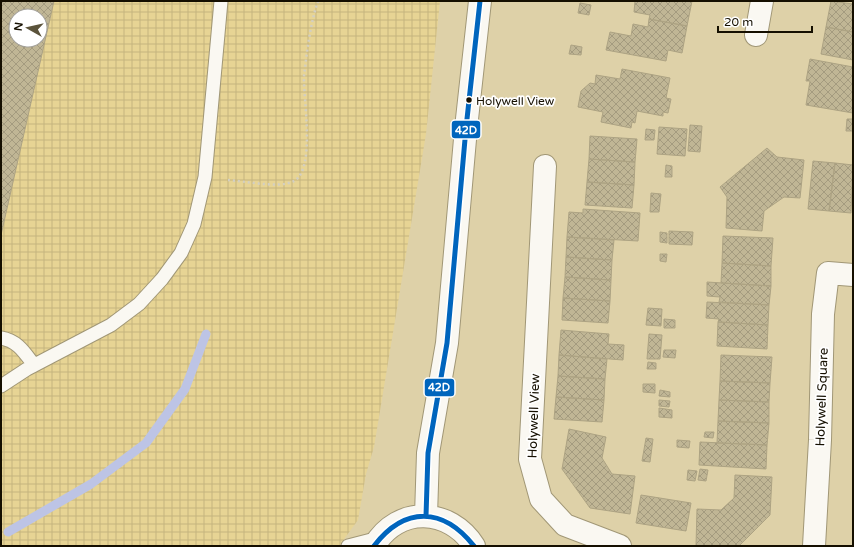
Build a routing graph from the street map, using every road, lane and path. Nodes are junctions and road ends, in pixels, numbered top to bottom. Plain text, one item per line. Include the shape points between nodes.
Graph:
1 (221, 1) edge
2 (318, 1) edge
3 (480, 1) edge
4 (762, 1) edge
5 (756, 35) dead end
6 (545, 166) dead end
7 (222, 179) dead end
8 (853, 274) edge
9 (1, 338) edge
10 (34, 365) junction
11 (1, 386) edge
12 (426, 516) junction
13 (377, 542) edge
14 (348, 546) edge
15 (474, 546) edge
16 (620, 546) edge
17 (814, 546) edge

1 - 10 lane via 205,177 194,224 181,253 140,304 111,325
2 - 7 path via 304,77 306,149 301,173 296,180 283,185
3 - 12 street via 447,343 428,453
4 - 5 street
6 - 16 street, Holywell View via 530,459 541,499 565,525
8 - 17 street, Holywell Square via 828,273 823,314
9 - 10 lane via 19,345
10 - 11 lane
12 - 13 street via 408,518 392,526
12 - 15 street via 456,526
13 - 14 lane

